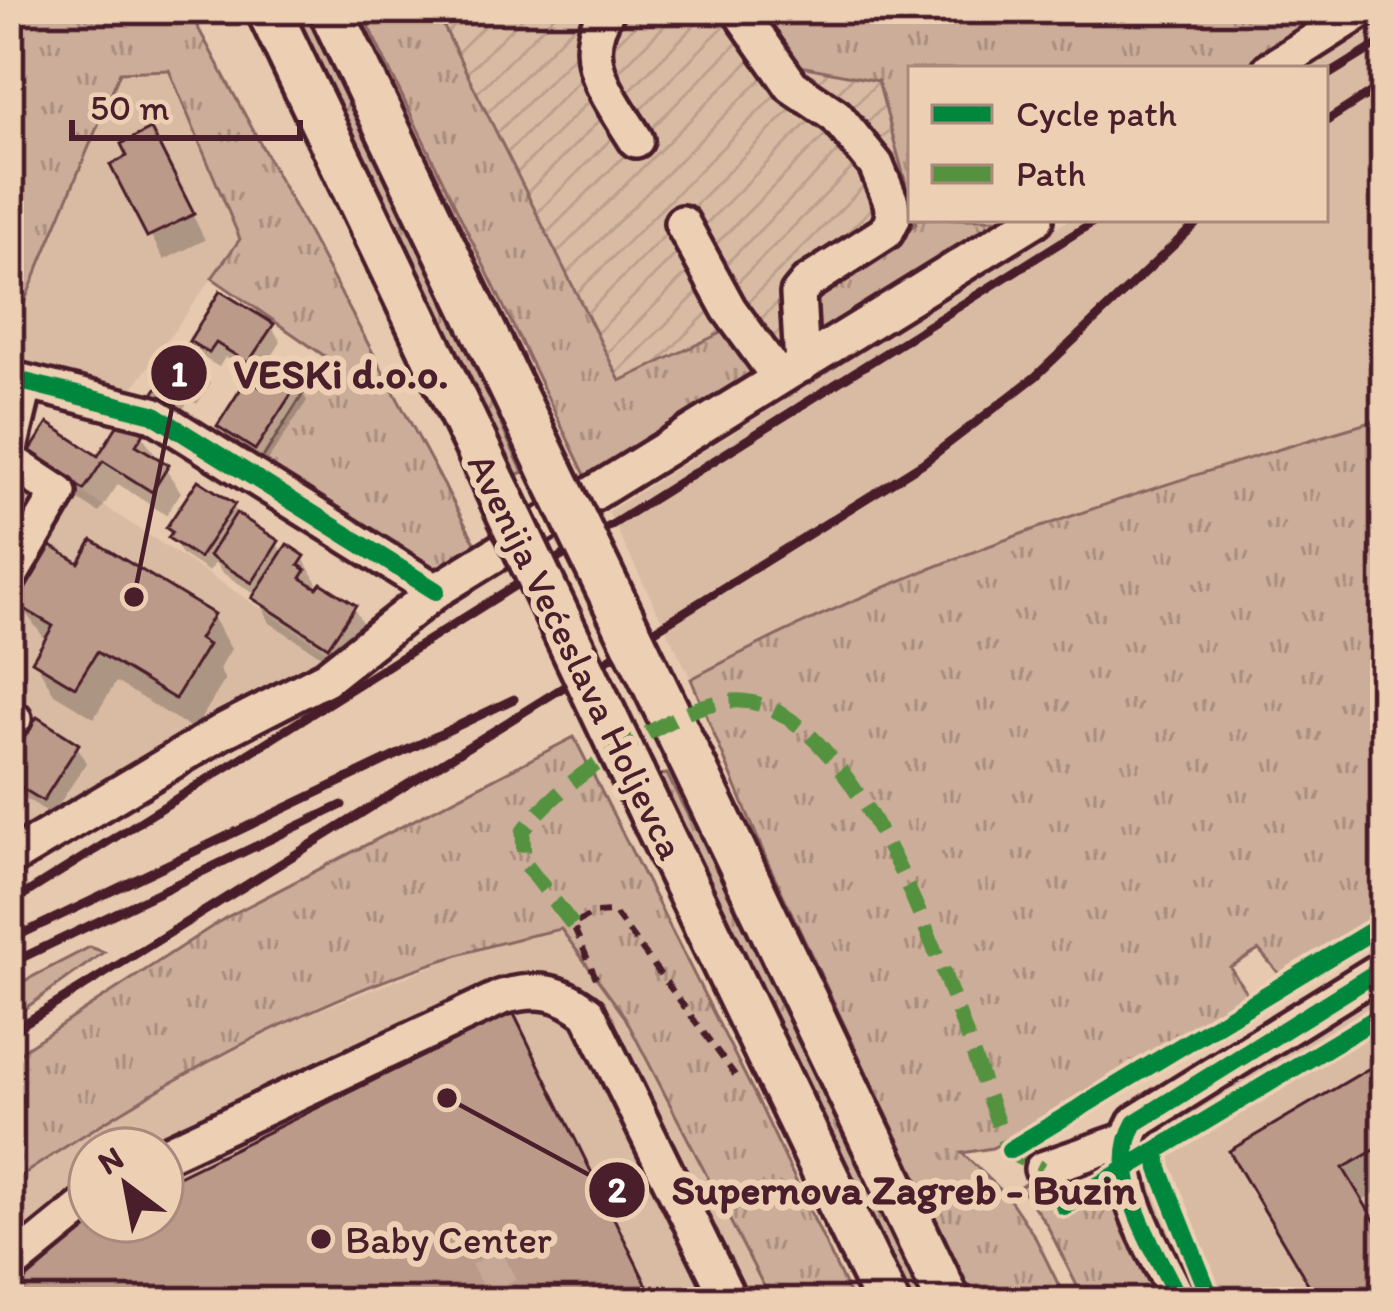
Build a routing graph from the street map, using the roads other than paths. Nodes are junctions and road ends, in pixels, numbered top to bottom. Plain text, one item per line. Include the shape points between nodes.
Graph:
1 (236, 9) edge
2 (268, 9) edge
3 (330, 9) edge
4 (608, 9) edge
5 (738, 9) edge
6 (1364, 9) edge
7 (1275, 66) edge
8 (636, 140) dead end
9 (349, 180) junction
10 (1031, 222) edge
11 (682, 223) dead end
12 (790, 372) junction
13 (17, 382) edge
14 (9, 457) edge
15 (9, 578) edge
16 (436, 591) junction
17 (9, 859) edge
18 (1385, 967) edge
19 (1126, 1140) junction
20 (186, 1145) edge
21 (1042, 1169) dead end
22 (66, 1221) edge
23 (9, 1267) edge
24 (730, 1302) edge
25 (886, 1302) edge
26 (949, 1302) edge
27 (1180, 1302) edge

1 - 9 main road via 284,95
2 - 9 main road, Avenija Većeslava Holjevca
3 - 26 main road, Avenija Većeslava Holjevca, bridge
4 - 8 street via 593,30 591,58
5 - 12 street via 792,86 836,116 876,165 891,202 886,232 798,294
6 - 7 street
9 - 25 main road, Avenija Većeslava Holjevca, bridge
10 - 12 street
11 - 12 street via 729,310
12 - 16 street
13 - 14 street
13 - 16 street via 154,414
14 - 15 street via 59,493
16 - 17 street via 326,677
18 - 19 street via 1151,1108
19 - 21 street
19 - 27 street via 1124,1170
20 - 24 street via 502,997 532,989 565,995 588,1013
22 - 23 street

